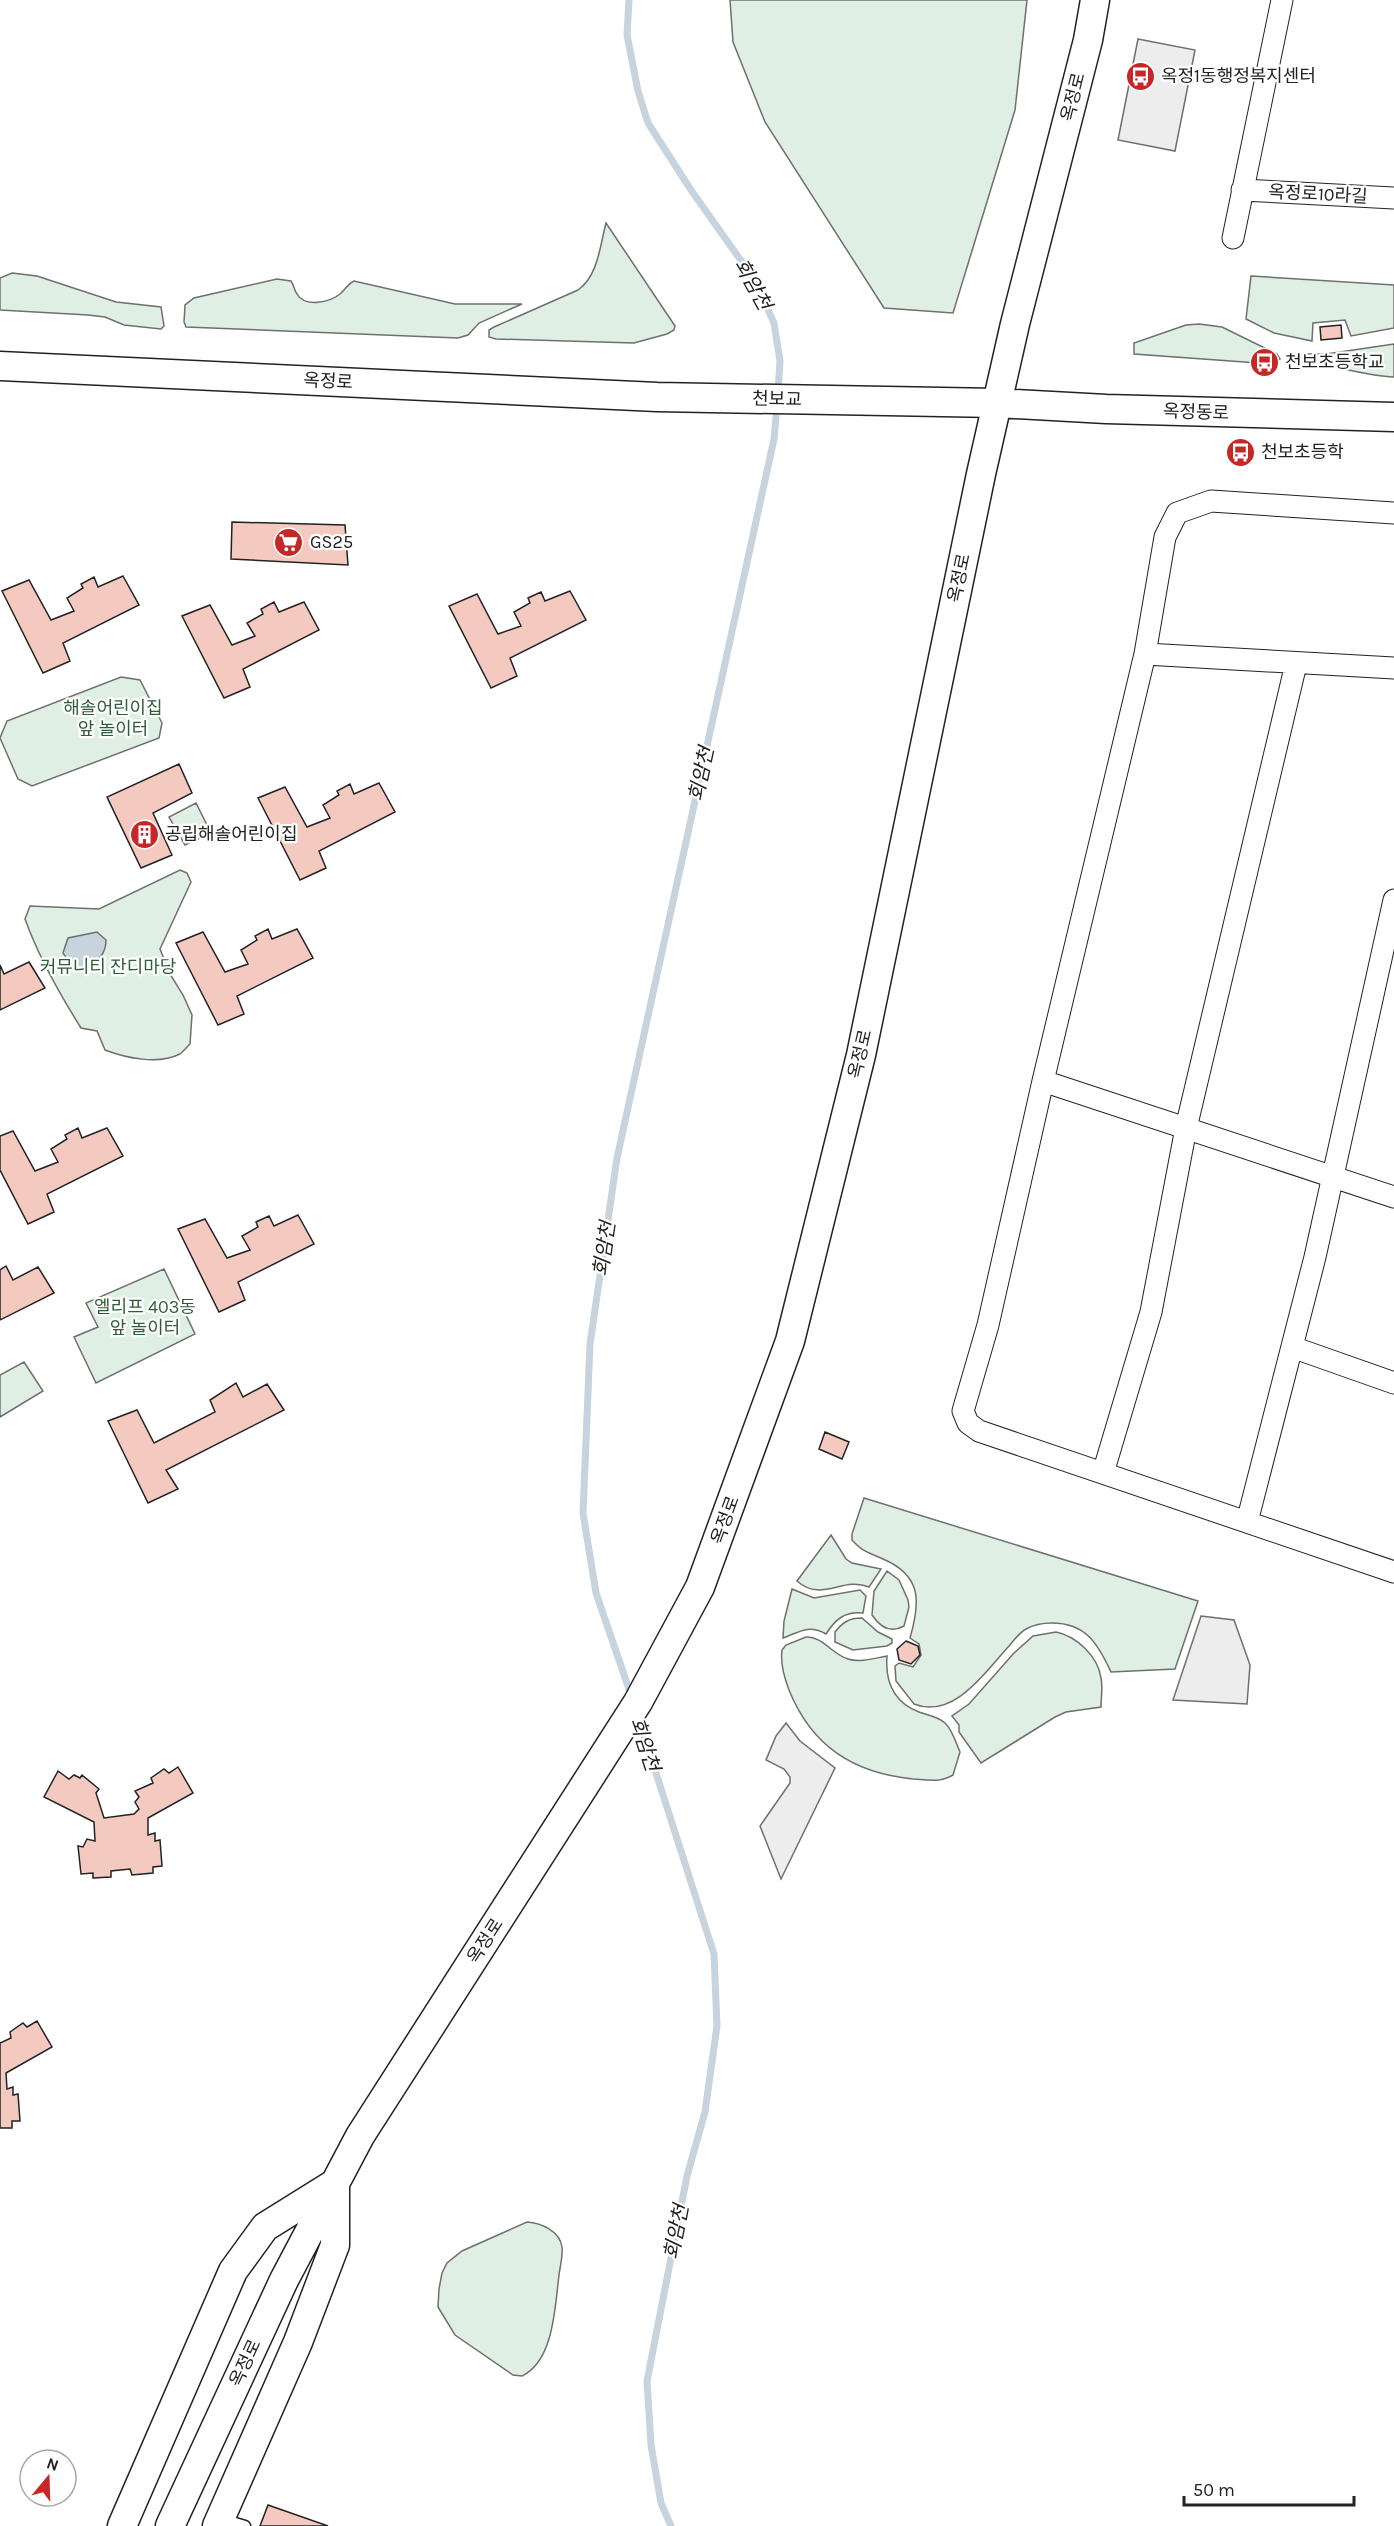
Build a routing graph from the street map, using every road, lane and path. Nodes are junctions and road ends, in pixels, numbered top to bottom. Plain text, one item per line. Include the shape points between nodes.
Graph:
1 (1095, 0) edge
2 (1282, 0) edge
3 (1242, 190) junction
4 (1394, 198) edge
5 (1233, 238) dead end
6 (0, 366) edge
7 (657, 397) joint
8 (997, 403) junction
9 (1394, 417) edge
10 (1394, 513) edge
11 (1145, 654) junction
12 (1296, 664) junction
13 (1394, 668) edge
14 (1394, 900) edge
15 (1390, 934) edge
16 (1043, 1081) junction
17 (1186, 1128) junction
18 (1333, 1176) junction
19 (1394, 1197) edge
20 (1292, 1347) junction
21 (1394, 1383) edge
22 (1103, 1473) junction
23 (1247, 1522) junction
24 (1394, 1572) edge
25 (336, 2183) junction
26 (228, 2523) edge
27 (122, 2526) edge
28 (170, 2526) edge

1 - 8 main road, 옥정로
2 - 3 street
3 - 4 street, 옥정로10라길
3 - 5 street
6 - 7 main road, 옥정로
7 - 8 main road, 천보교
8 - 9 main road, 옥정동로
8 - 25 main road, 옥정로 via 861,1055 790,1341 700,1587 638,1702 360,2136
10 - 11 street via 1211,501 1177,513 1166,537
11 - 12 street
11 - 16 street
12 - 13 street
12 - 17 street
14 - 15 street
15 - 18 street
16 - 17 street
16 - 22 street via 988,1325 963,1411 968,1423 979,1431
17 - 18 street
17 - 22 street via 1151,1312
18 - 19 street
18 - 20 street
20 - 21 street
20 - 23 street
22 - 23 street
23 - 24 street
25 - 26 main road via 335,2245
25 - 27 main road via 265,2227 233,2271
25 - 28 main road, 옥정로 via 284,2280

